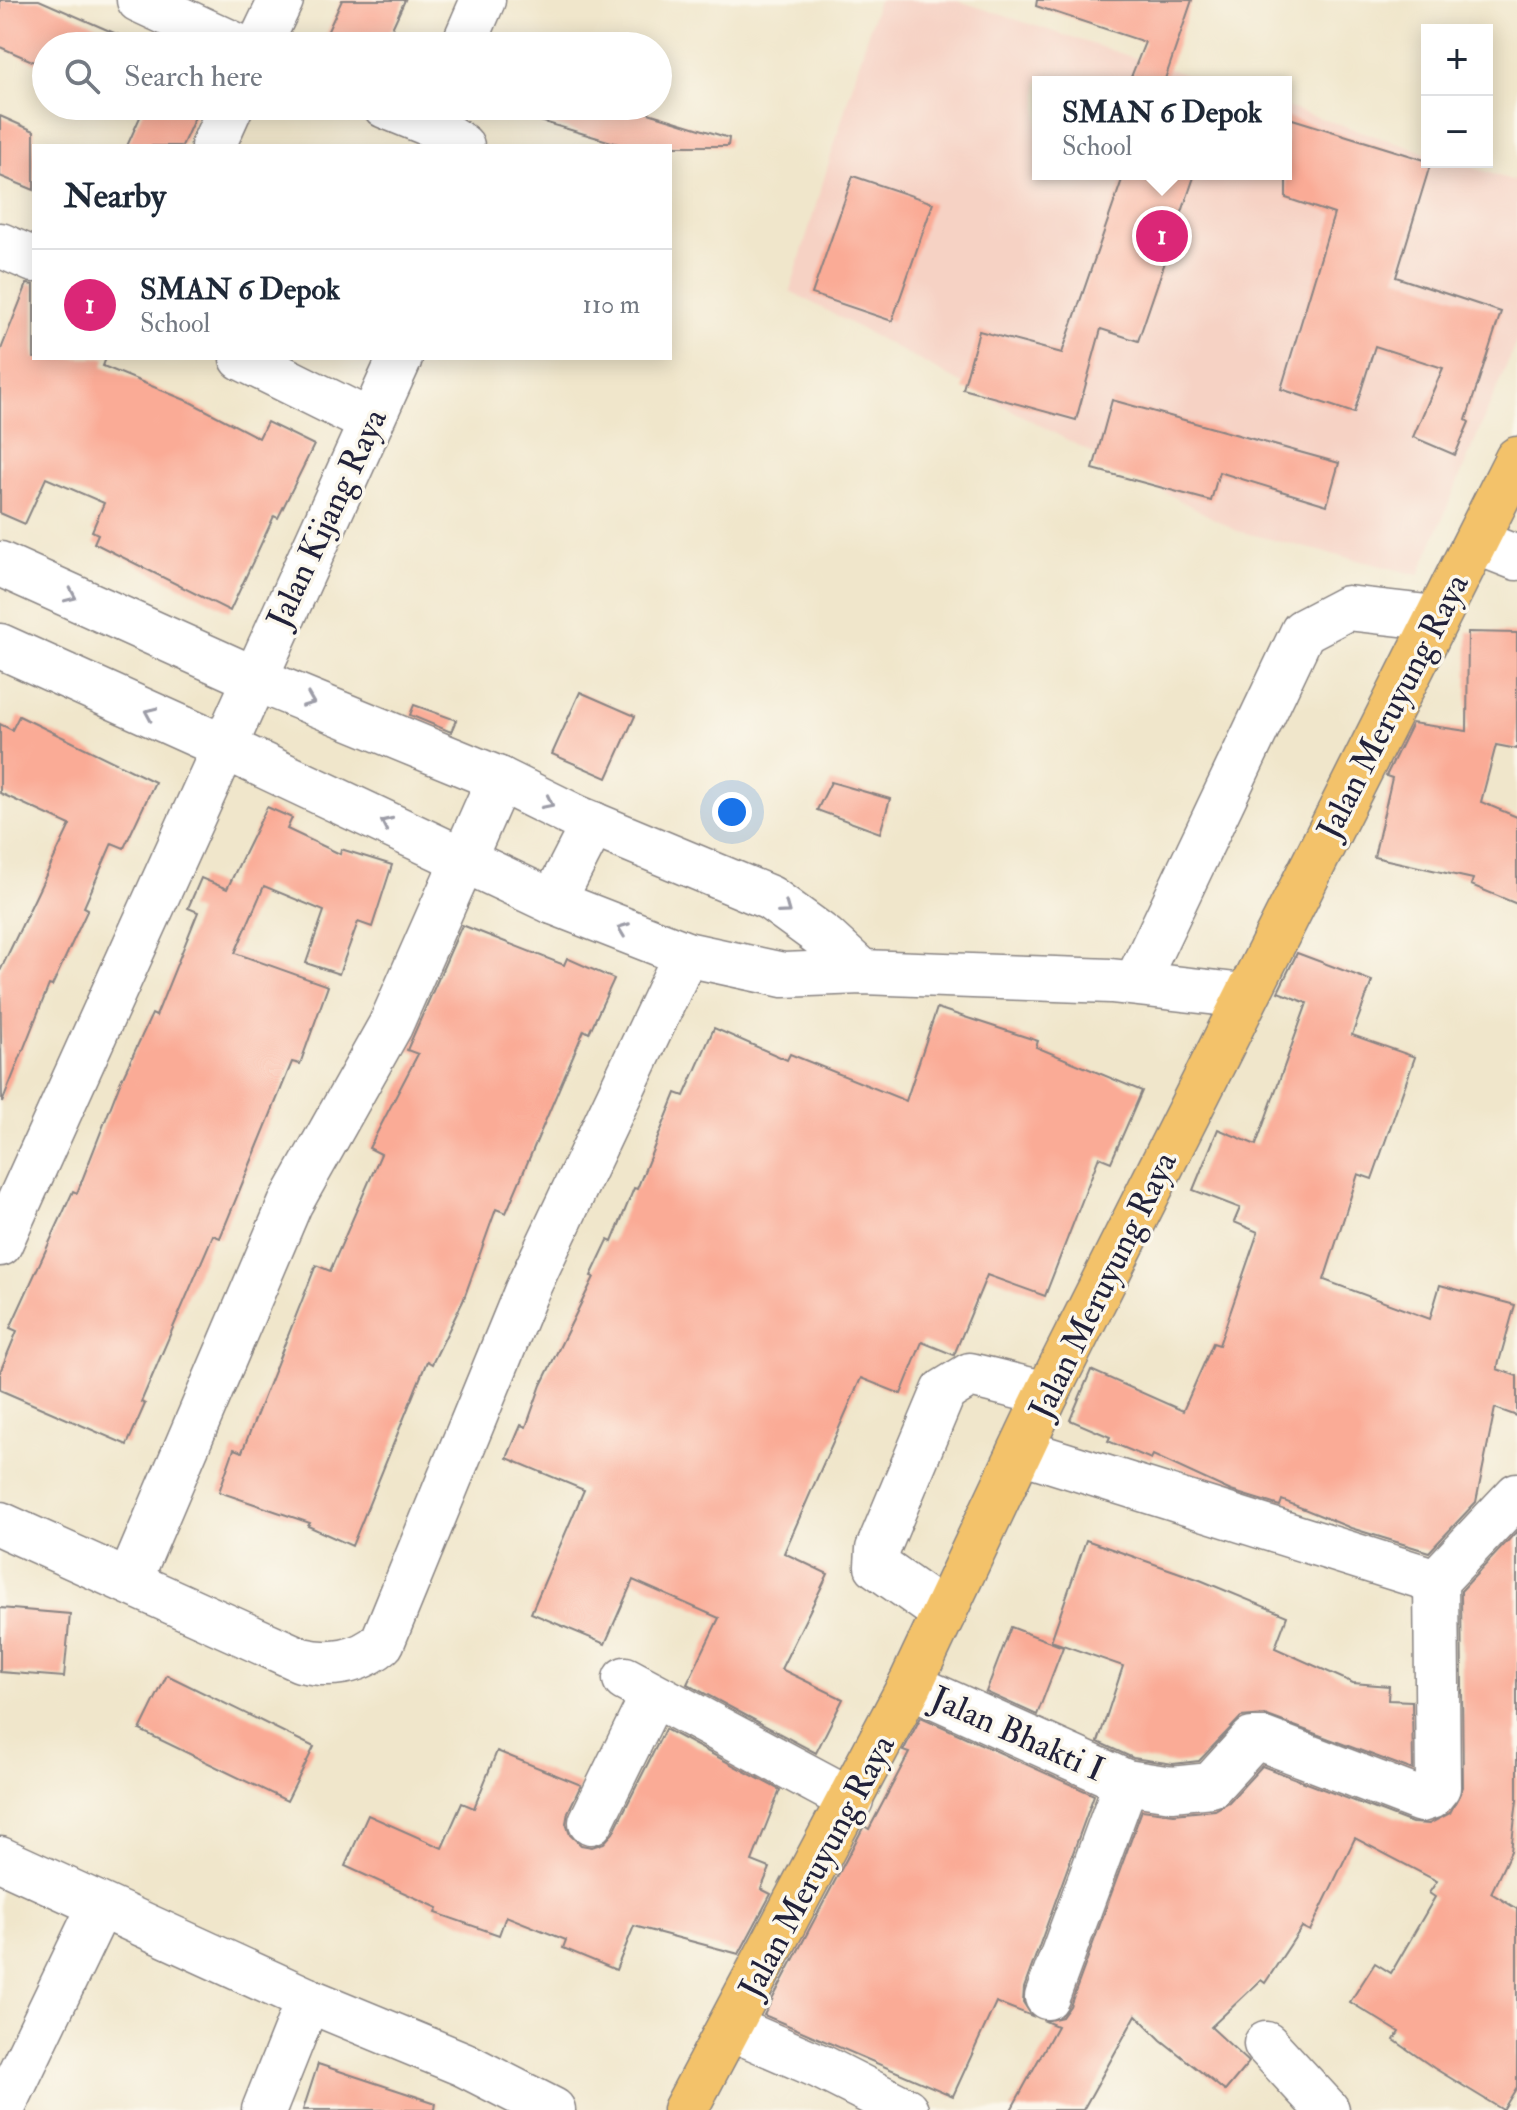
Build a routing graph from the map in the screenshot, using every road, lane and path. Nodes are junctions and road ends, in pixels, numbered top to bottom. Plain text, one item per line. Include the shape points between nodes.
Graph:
1 (139, 0) edge
2 (281, 0) edge
3 (483, 0) edge
4 (208, 32) edge
5 (266, 32) edge
6 (469, 32) edge
7 (225, 120) edge
8 (214, 144) edge
9 (0, 245) edge
10 (32, 259) edge
11 (246, 360) edge
12 (399, 360) edge
13 (371, 422) junction
14 (1517, 459) edge
15 (1476, 542) junction
16 (1517, 558) edge
17 (0, 564) edge
18 (1436, 618) junction
19 (0, 646) edge
20 (253, 678) junction
21 (222, 746) junction
22 (499, 779) junction
23 (593, 824) junction
24 (463, 859) junction
25 (553, 902) junction
26 (686, 954) junction
27 (862, 972) junction
28 (1136, 983) junction
29 (1245, 996) junction
30 (0, 1244) edge
31 (1047, 1394) junction
32 (1021, 1451) junction
33 (1517, 1495) edge
34 (0, 1524) edge
35 (1436, 1581) junction
36 (129, 1582) junction
37 (944, 1613) junction
38 (910, 1685) junction
39 (1126, 1782) junction
40 (851, 1800) junction
41 (591, 1822) dead end
42 (0, 1859) edge
43 (100, 1906) junction
44 (1047, 1997) dead end
45 (308, 2000) junction
46 (731, 2028) junction
47 (1266, 2044) dead end
48 (3, 2102) edge
49 (264, 2110) edge
50 (553, 2110) edge
51 (685, 2110) edge
52 (906, 2110) edge
53 (1327, 2110) edge

1 - 4 street
2 - 5 street
3 - 6 street
7 - 8 street
9 - 10 street
11 - 13 street
12 - 13 street, Jalan Kijang Raya
13 - 20 street, Jalan Kijang Raya
14 - 15 main road, Jalan Meruyung Raya
15 - 16 street
15 - 18 main road, Jalan Meruyung Raya
17 -> 20 street
18 - 28 street via 1347,608 1303,631
18 - 29 main road, Jalan Meruyung Raya
21 -> 19 street
20 - 21 street, Jalan Kijang Raya
20 -> 22 street
24 -> 21 street
21 - 30 street, Jalan Kijang Raya
22 -> 23 street
22 - 24 street
23 - 25 street
23 -> 27 street via 770,898
24 - 25 street
24 - 36 street via 390,1026 290,1204
26 -> 25 street
26 - 27 street via 783,975
26 - 36 street via 526,1292 382,1643 366,1657 349,1661 301,1660
27 - 28 street
28 - 29 street
29 - 31 main road, Jalan Meruyung Raya
31 - 32 main road, Jalan Meruyung Raya
31 - 37 street via 970,1375 944,1391 878,1549 877,1566
32 - 35 street
32 - 37 main road, Jalan Meruyung Raya
33 - 35 street
34 - 36 street
35 - 39 street, Jalan Bhakti I via 1438,1787 1430,1797 1421,1800 1264,1740 1252,1740 1211,1785 1172,1789
37 - 38 main road, Jalan Meruyung Raya
38 - 39 street, Jalan Bhakti I
38 - 40 main road, Jalan Meruyung Raya
39 - 44 street
40 - 41 street via 639,1687
40 - 46 main road, Jalan Meruyung Raya
42 - 43 street
43 - 45 street
43 - 48 street
45 - 49 street
45 - 50 street via 463,2064
46 - 51 main road, Jalan Meruyung Raya
46 - 52 street
47 - 53 street

